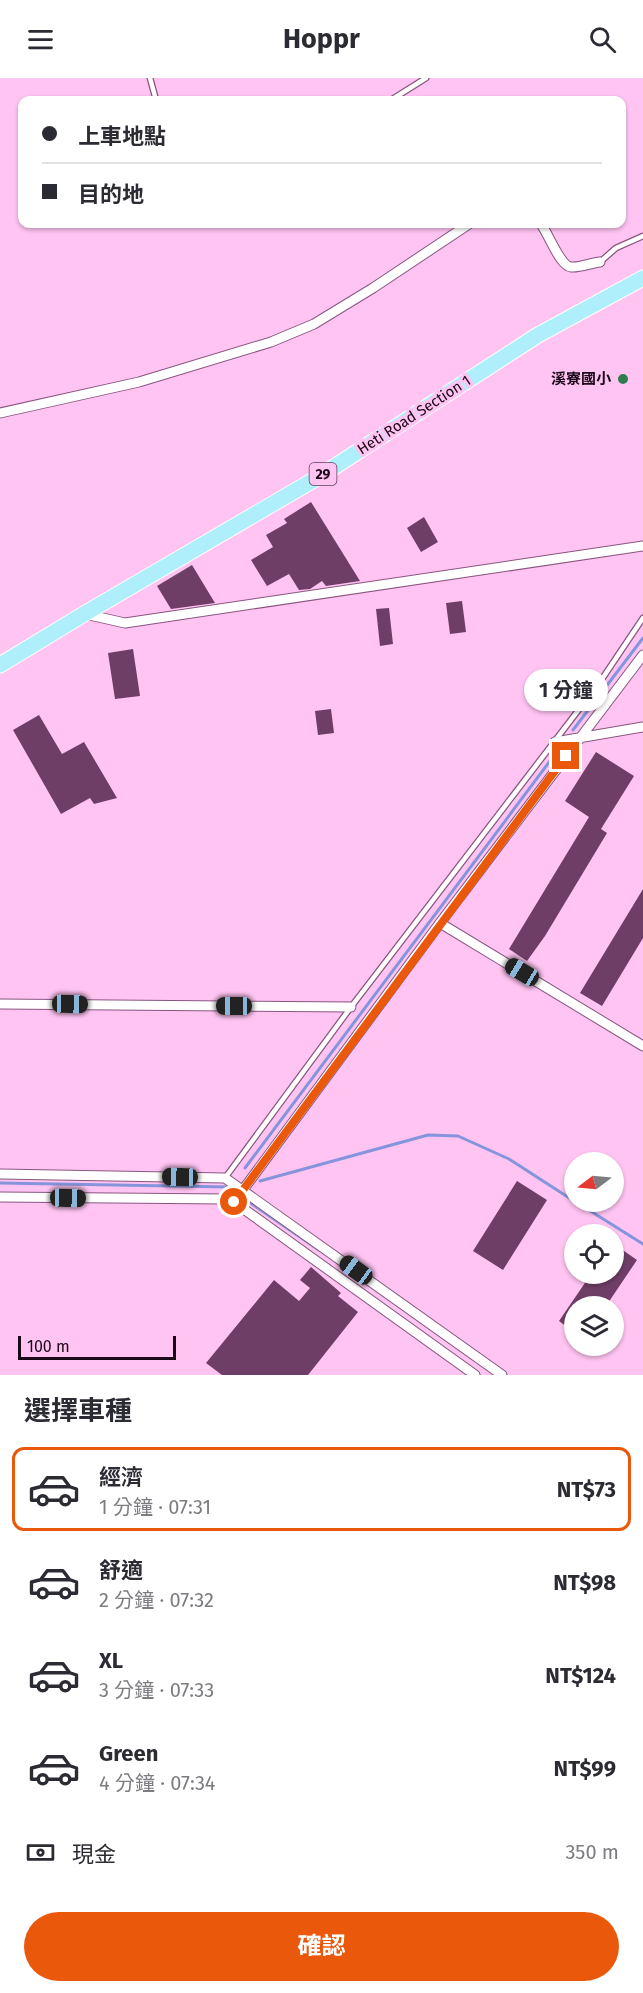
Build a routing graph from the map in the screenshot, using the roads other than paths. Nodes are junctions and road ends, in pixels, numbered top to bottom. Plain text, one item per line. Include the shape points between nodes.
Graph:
1 (150, 78) edge
2 (426, 78) edge
3 (155, 96) edge
4 (397, 96) edge
5 (463, 228) edge
6 (544, 228) edge
7 (643, 236) edge
8 (600, 262) joint
9 (643, 278) edge
10 (0, 413) edge
11 (643, 546) edge
12 (84, 614) junction
13 (643, 618) edge
14 (643, 655) edge
15 (0, 665) edge
16 (643, 727) edge
17 (580, 738) junction
18 (555, 742) junction
19 (441, 923) junction
20 (0, 1004) edge
21 (351, 1007) junction
22 (643, 1046) edge
23 (0, 1174) edge
24 (225, 1178) junction
25 (243, 1189) junction
26 (0, 1197) edge
27 (234, 1202) junction
28 (475, 1375) edge
29 (502, 1375) edge

1 - 3 lane
2 - 4 lane
5 - 10 street via 314,324 272,342 139,382
6 - 8 street via 562,263 570,267
7 - 8 lane via 615,248
9 - 12 main road, Heti Road Section 1 / 29 via 538,334 317,478
11 - 12 street via 125,622
12 - 15 main road, Heti Road Section 1 / 29
13 - 18 lane
14 - 17 street
16 - 17 street
17 - 18 street
17 - 19 street
18 - 21 lane
19 - 22 street
19 - 25 street
20 - 21 street
21 - 24 lane
23 - 24 street
24 - 25 street
25 - 27 street
25 - 29 street
26 - 27 street
27 - 28 street

